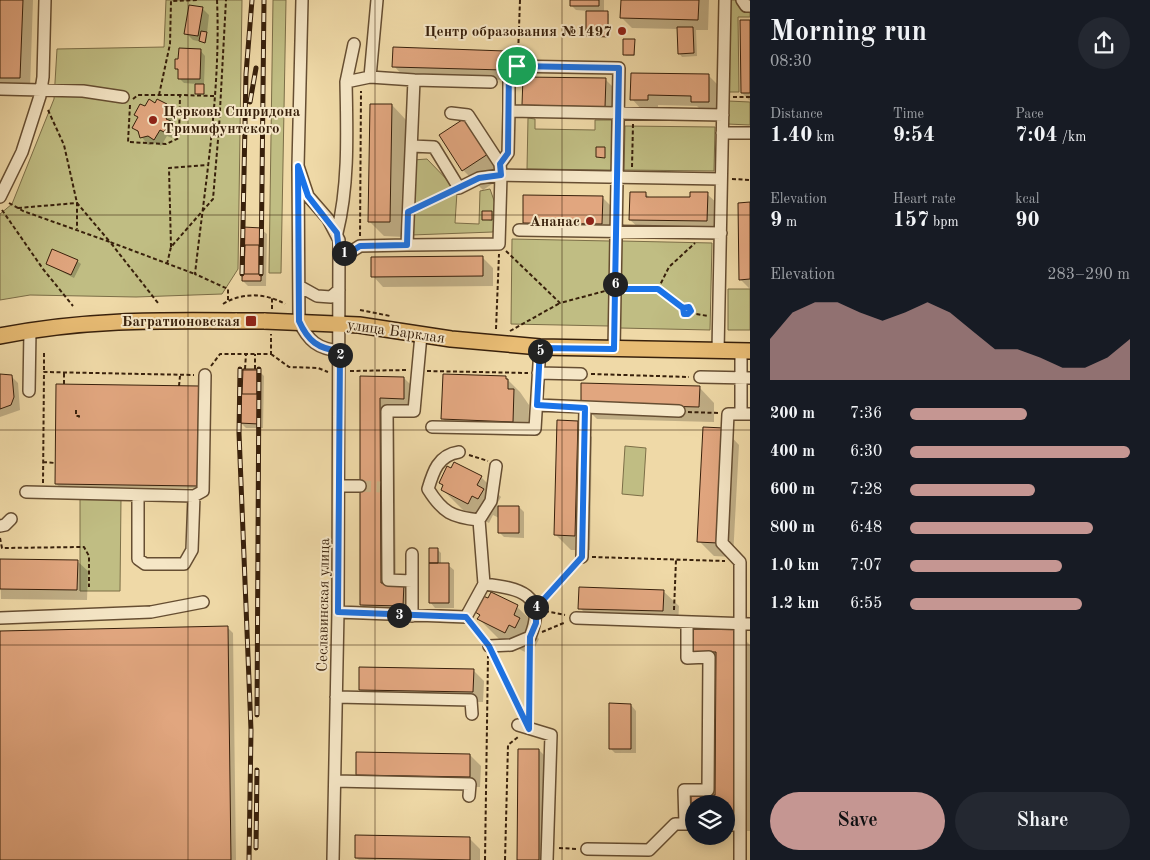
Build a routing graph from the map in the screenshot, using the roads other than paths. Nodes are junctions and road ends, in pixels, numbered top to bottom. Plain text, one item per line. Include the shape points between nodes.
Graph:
1 (45, 0) edge
2 (302, 0) edge
3 (307, 0) edge
4 (377, 0) edge
5 (724, 0) edge
6 (742, 0) edge
7 (750, 6) edge
8 (354, 44) dead end
9 (366, 78) junction
10 (414, 80) junction
11 (346, 82) junction
12 (491, 82) dead end
13 (0, 89) edge
14 (41, 94) junction
15 (123, 97) dead end
16 (508, 111) junction
17 (451, 113) dead end
18 (618, 113) junction
19 (723, 115) junction
20 (722, 133) junction
21 (750, 134) edge
22 (412, 146) junction
23 (298, 166) junction
24 (501, 169) junction
25 (617, 177) junction
26 (721, 179) junction
27 (4, 200) edge
28 (519, 230) dead end
29 (616, 232) junction
30 (337, 233) junction
31 (721, 233) junction
32 (407, 245) junction
33 (339, 253) junction
34 (298, 286) junction
35 (339, 290) junction
36 (299, 321) junction
37 (340, 324) junction
38 (0, 326) edge
39 (36, 328) junction
40 (421, 335) junction
41 (0, 336) edge
42 (540, 348) junction
43 (614, 349) junction
44 (340, 351) junction
45 (718, 351) junction
46 (746, 352) edge
47 (538, 373) junction
48 (581, 374) road end
49 (205, 375) road end
50 (700, 377) road end
51 (746, 378) edge
52 (30, 390) dead end
53 (537, 405) junction
54 (585, 408) junction
55 (679, 411) road end
56 (746, 414) edge
57 (432, 427) dead end
58 (459, 452) road end
59 (496, 466) road end
60 (339, 486) junction
61 (360, 486) tunnel mouth
62 (26, 492) dead end
63 (138, 495) junction
64 (194, 496) junction
65 (11, 519) dead end
66 (479, 520) junction
67 (0, 526) edge
68 (412, 554) dead end
69 (582, 557) road end
70 (745, 562) edge
71 (412, 581) junction
72 (484, 584) junction
73 (203, 602) dead end
74 (338, 612) junction
75 (412, 616) junction
76 (0, 618) edge
77 (576, 618) road end
78 (687, 622) junction
79 (745, 624) edge
80 (489, 646) road end
81 (336, 697) junction
82 (472, 714) dead end
83 (524, 727) road end
84 (335, 781) junction
85 (469, 796) dead end
86 (685, 797) edge
87 (685, 824) edge
88 (735, 826) edge
89 (740, 826) junction
90 (587, 849) road end
91 (334, 860) edge
92 (546, 860) edge
93 (740, 860) edge

1 - 14 street
2 - 3 street
2 - 23 street
4 - 9 street
5 - 19 street
6 - 7 street
8 - 11 street
9 - 10 street
9 - 11 street
10 - 12 street
10 - 22 street
11 - 30 street via 343,209
13 - 14 street
14 - 15 street via 83,91
14 - 27 street
16 - 18 street
16 - 18 street via 509,66 517,66 619,68
16 - 24 street via 508,153
17 - 24 street via 468,115
18 - 19 street
18 - 25 street
19 - 20 street
20 - 21 street
20 - 26 street
22 - 24 street via 434,147 459,188
22 - 32 street
23 - 30 street via 308,196
23 - 34 street
24 - 25 street
24 - 32 street via 499,244
25 - 26 street
25 - 29 street
26 - 31 street
28 - 29 street
29 - 31 street
29 - 43 street
30 - 33 street, Сеславинская улица
31 - 45 street
32 - 33 street via 360,246 349,253
33 - 35 street, Сеславинская улица
34 - 35 street via 317,296 331,297
34 - 36 street
35 - 37 street, Сеславинская улица
36 - 37 main road, улица Барклая
36 - 39 main road, улица Барклая, bridge via 139,320
36 - 44 street via 312,342 322,348
37 - 40 main road, улица Барклая
37 - 44 street, Сеславинская улица
38 - 39 main road, улица Барклая
39 - 41 main road, улица Барклая
39 - 52 street
40 - 42 main road, улица Барклая
40 - 71 street via 414,411 388,411 384,487 388,580
42 - 43 main road, улица Барклая
42 - 47 street
43 - 45 main road, улица Барклая
44 - 60 street, Сеславинская улица
45 - 46 main road, улица Барклая
46 - 51 street
47 - 48 street
47 - 53 street
49 - 64 street via 203,491
50 - 51 street
51 - 56 street
53 - 54 street
53 - 57 street via 535,429
54 - 55 street
54 - 69 street
56 - 70 street via 728,414 722,543
58 - 66 street via 449,454 434,468 428,490 440,508 458,517
59 - 66 street via 491,500
60 - 61 street
60 - 74 street, Сеславинская улица
62 - 63 street
63 - 64 street
63 - 64 street via 138,559 145,564 184,564 192,550
65 - 67 street
66 - 72 street
68 - 71 street
70 - 79 street
71 - 75 street
72 - 75 street via 466,617
72 - 80 street via 513,587 526,594 536,608 536,623 530,637 511,645
73 - 76 street via 151,612
74 - 75 street
74 - 81 street, Сеславинская улица
77 - 78 street
78 - 79 street
78 - 86 street via 687,658 709,658 708,790 684,790
79 - 89 street
81 - 82 street via 471,700
81 - 84 street, Сеславинская улица
83 - 92 street via 551,735
84 - 85 street via 470,784
84 - 91 street, Сеславинская улица
87 - 90 street via 676,824 649,850
88 - 89 street
89 - 93 street

